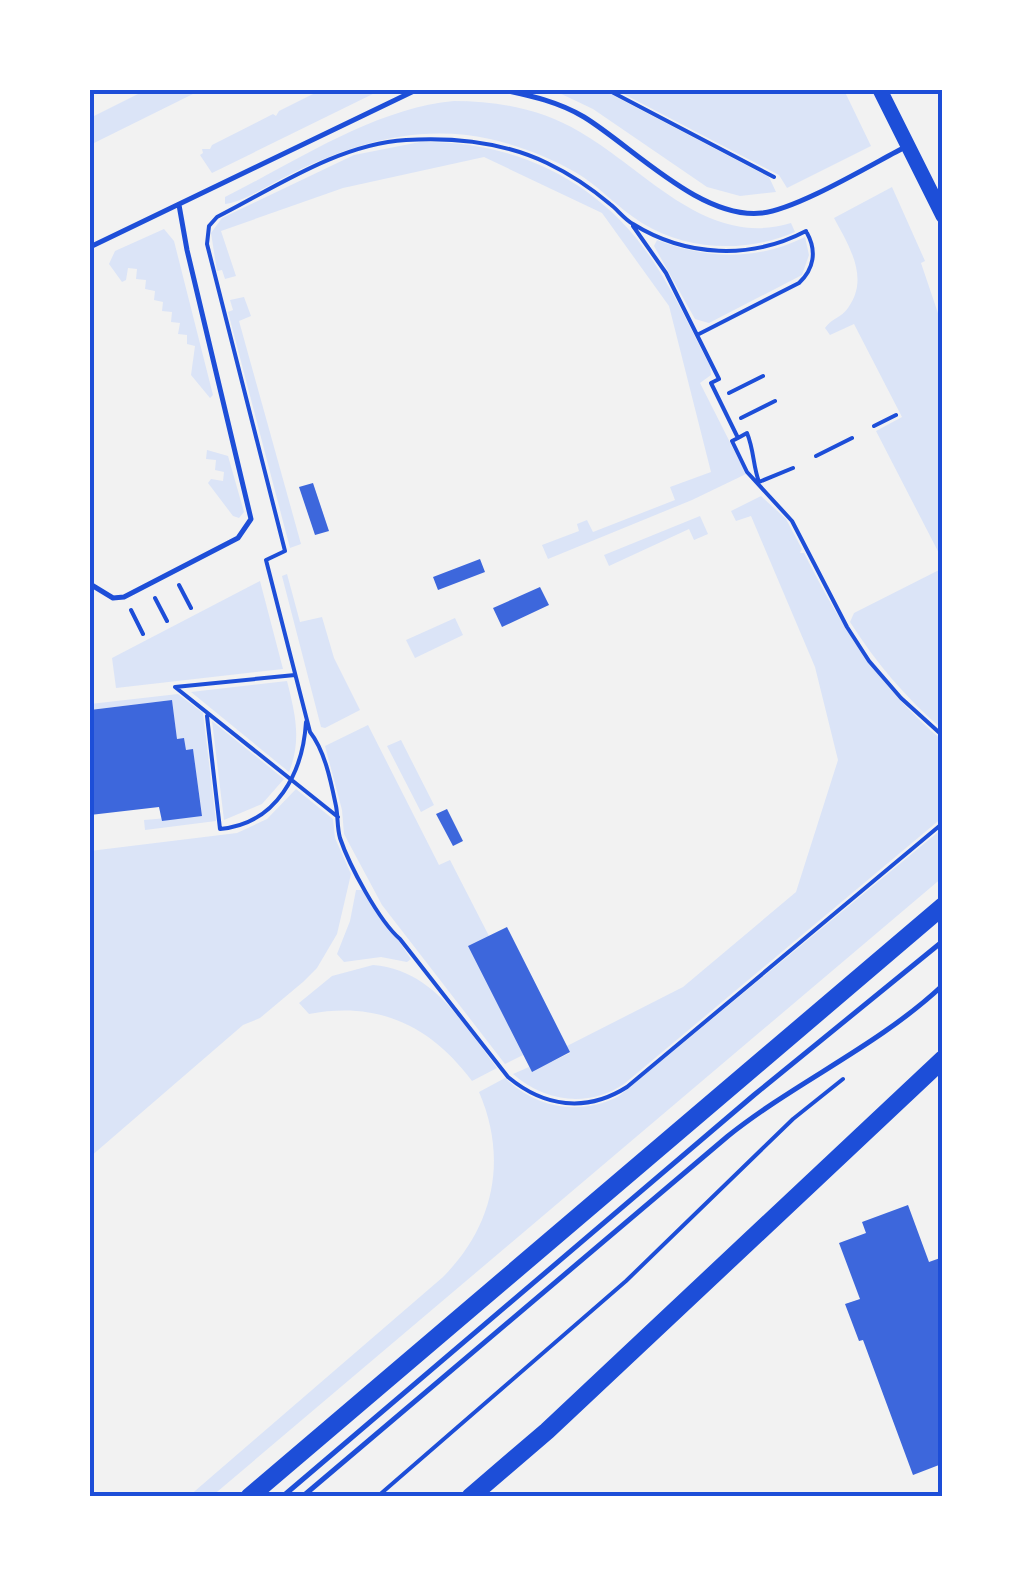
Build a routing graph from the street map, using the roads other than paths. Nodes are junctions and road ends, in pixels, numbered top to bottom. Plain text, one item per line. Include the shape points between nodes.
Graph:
1 (416, 90) edge
2 (504, 90) edge
3 (880, 90) edge
4 (907, 146) junction
5 (180, 204) junction
6 (943, 216) edge
7 (90, 247) edge
8 (90, 584) edge
9 (943, 906) edge
10 (943, 941) edge
11 (943, 985) edge
12 (943, 1059) edge
13 (249, 1497) edge
14 (282, 1497) edge
15 (302, 1497) edge
16 (470, 1497) edge

1 - 5 lane
2 - 4 lane via 570,109 698,197 732,212 776,210
3 - 4 main road
4 - 6 main road
5 - 7 lane
5 - 8 lane via 252,512 238,538 124,597
9 - 13 main road
10 - 14 lane
11 - 15 lane via 865,1048 770,1103 728,1136
12 - 16 main road

